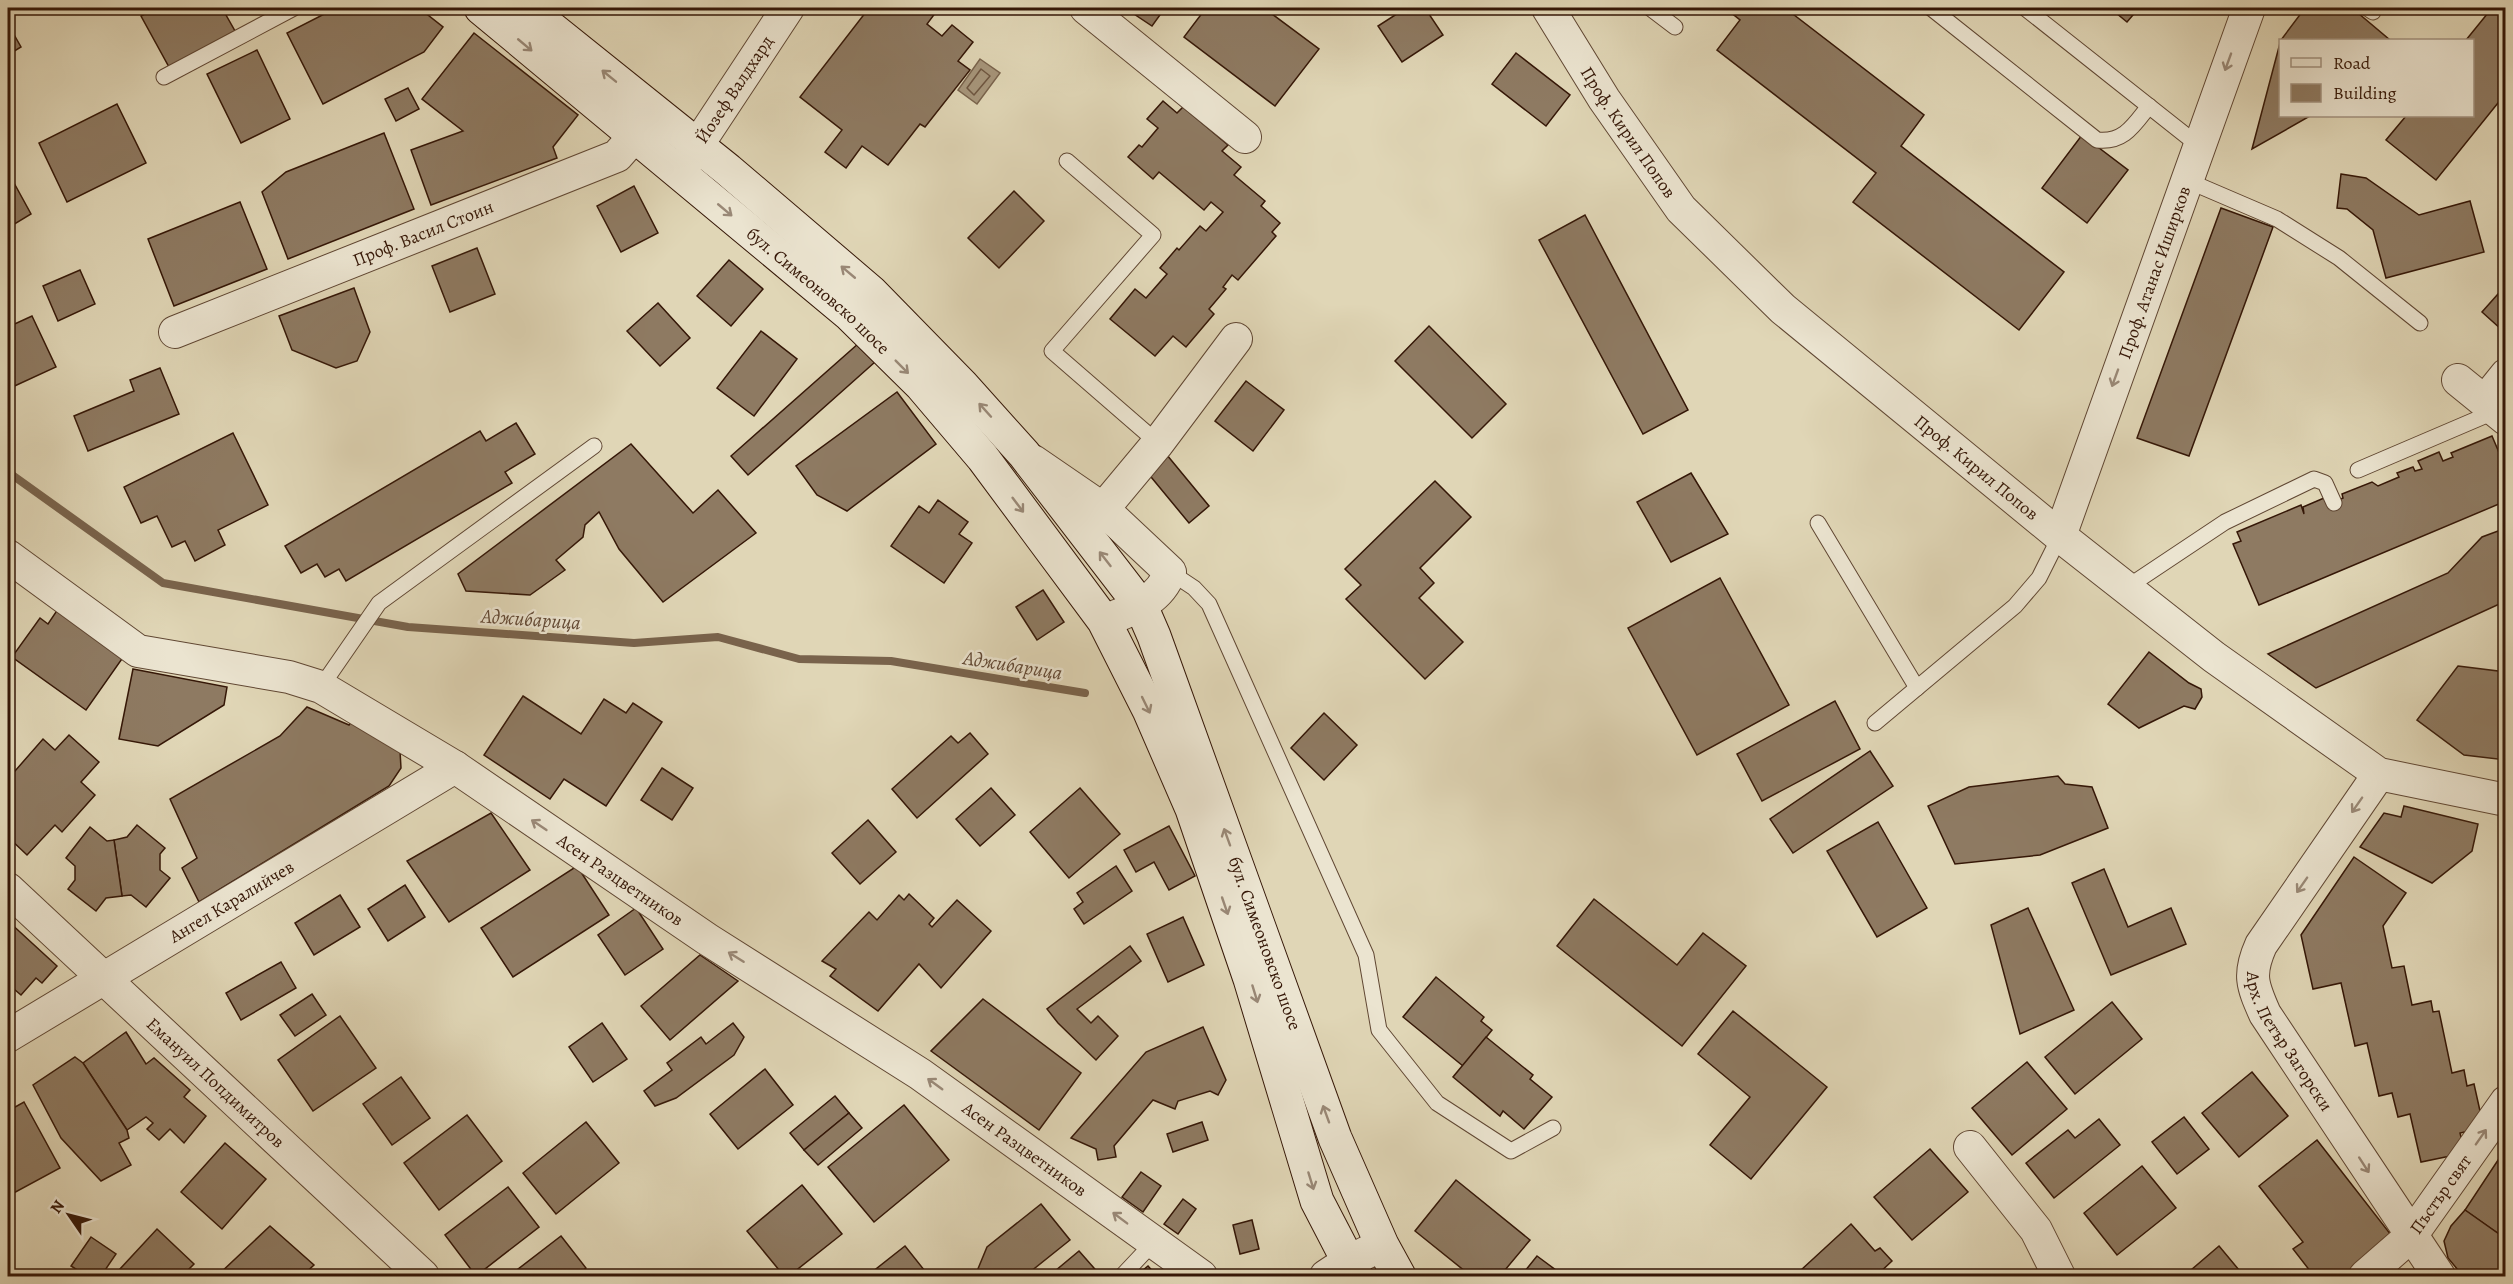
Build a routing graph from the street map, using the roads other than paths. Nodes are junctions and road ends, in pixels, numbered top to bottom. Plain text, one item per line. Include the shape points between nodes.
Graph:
1 (294, 8) edge
2 (481, 8) edge
3 (526, 8) edge
4 (788, 8) edge
5 (1086, 8) edge
6 (1548, 8) edge
7 (1650, 8) edge
8 (1932, 8) edge
9 (2025, 8) edge
10 (2249, 8) edge
11 (1675, 27) dead end
12 (164, 76) dead end
13 (2149, 106) junction
14 (646, 124) junction
15 (1245, 137) dead end
16 (698, 145) junction
17 (2198, 145) junction
18 (1067, 161) dead end
19 (680, 172) junction
20 (2186, 180) junction
21 (2420, 323) dead end
22 (175, 332) dead end
23 (1236, 339) dead end
24 (2505, 375) edge
25 (2458, 380) dead end
26 (2495, 410) edge
27 (1158, 443) junction
28 (594, 446) dead end
29 (1024, 454) junction
30 (2358, 470) dead end
31 (2334, 503) dead end
32 (1103, 509) junction
33 (1818, 523) dead end
34 (2060, 536) junction
35 (8, 556) edge
36 (1170, 572) junction
37 (2126, 588) junction
38 (1141, 606) junction
39 (1104, 621) junction
40 (321, 687) junction
41 (1917, 688) junction
42 (1875, 723) dead end
43 (454, 767) junction
44 (2379, 774) junction
45 (2505, 800) edge
46 (8, 889) edge
47 (103, 979) junction
48 (8, 1036) edge
49 (2505, 1102) edge
50 (1553, 1128) dead end
51 (1970, 1147) dead end
52 (2411, 1236) junction
53 (1153, 1243) junction
54 (1382, 1245) junction
55 (1343, 1272) edge
56 (423, 1276) edge
57 (1122, 1276) edge
58 (1201, 1276) edge
59 (1399, 1276) edge
60 (2059, 1276) edge
61 (2365, 1276) edge
62 (2439, 1276) edge

1 - 12 lane
2 -> 14 main road, бул. Симеоновско шосе
14 -> 3 main road, бул. Симеоновско шосе
4 - 16 street, Йозеф Валдхард
5 - 15 street
6 - 34 street, Проф. Кирил Попов via 1604,99 1681,209 1783,309
7 - 11 lane
8 - 13 lane via 2097,140 2111,142 2122,135
9 - 13 lane
10 -> 17 street, Проф. Атанас Иширков
13 - 17 lane
14 - 16 main road, бул. Симеоновско шосе
14 - 19 main road, бул. Симеоновско шосе
14 - 22 street, Проф. Васил Стоин via 617,156
16 - 19 street, Йозеф Валдхард
29 -> 16 main road, бул. Симеоновско шосе via 872,292
17 - 20 street, Проф. Атанас Иширков
18 - 27 lane via 1153,235 1052,351
19 -> 39 main road, бул. Симеоновско шосе via 849,314 921,385 983,459
20 - 21 lane via 2277,219 2339,258
20 -> 34 street, Проф. Атанас Иширков
23 - 27 street
24 - 26 street
25 - 26 street
26 - 30 lane
27 - 32 street
28 - 40 lane via 379,603
29 - 32 street, бул. Симеоновско шосе
38 -> 29 main road, бул. Симеоновско шосе
31 - 37 lane via 2325,483 2314,479 2225,522
32 - 36 street, бул. Симеоновско шосе
33 - 41 lane
34 - 37 street, Проф. Кирил Попов
34 - 41 lane via 2039,578 2015,606
35 - 40 street, Асен Разцветников via 138,651 289,677
36 - 38 street via 1166,584
36 - 50 lane via 1209,604 1366,955 1379,1030 1437,1103 1511,1151
37 - 44 street, Проф. Кирил Попов via 2214,657
38 - 39 street
54 -> 38 main road, бул. Симеоновско шосе via 1335,1138
39 -> 55 main road, бул. Симеоновско шосе via 1149,710 1192,809
40 - 43 street, Асен Разцветников
41 - 42 lane
43 - 47 street, Ангел Каралийчев
53 -> 43 street, Асен Разцветников via 921,1074 707,939
44 - 45 street, Проф. Кирил Попов
44 -> 52 street, Арх. Петър Загорски via 2261,945 2252,966 2254,990 2265,1014
46 - 47 street, Емануил Попдимитров
47 - 48 street, Ангел Каралийчев
47 - 56 street, Емануил Попдимитров
52 -> 49 street, Пъстър свят
51 - 60 street via 2036,1230
52 - 61 street, Пъстър свят
52 - 62 street, Арх. Петър Загорски
53 - 57 lane
53 - 58 street, Асен Разцветников
54 - 55 street
54 - 59 main road, бул. Симеоновско шосе

